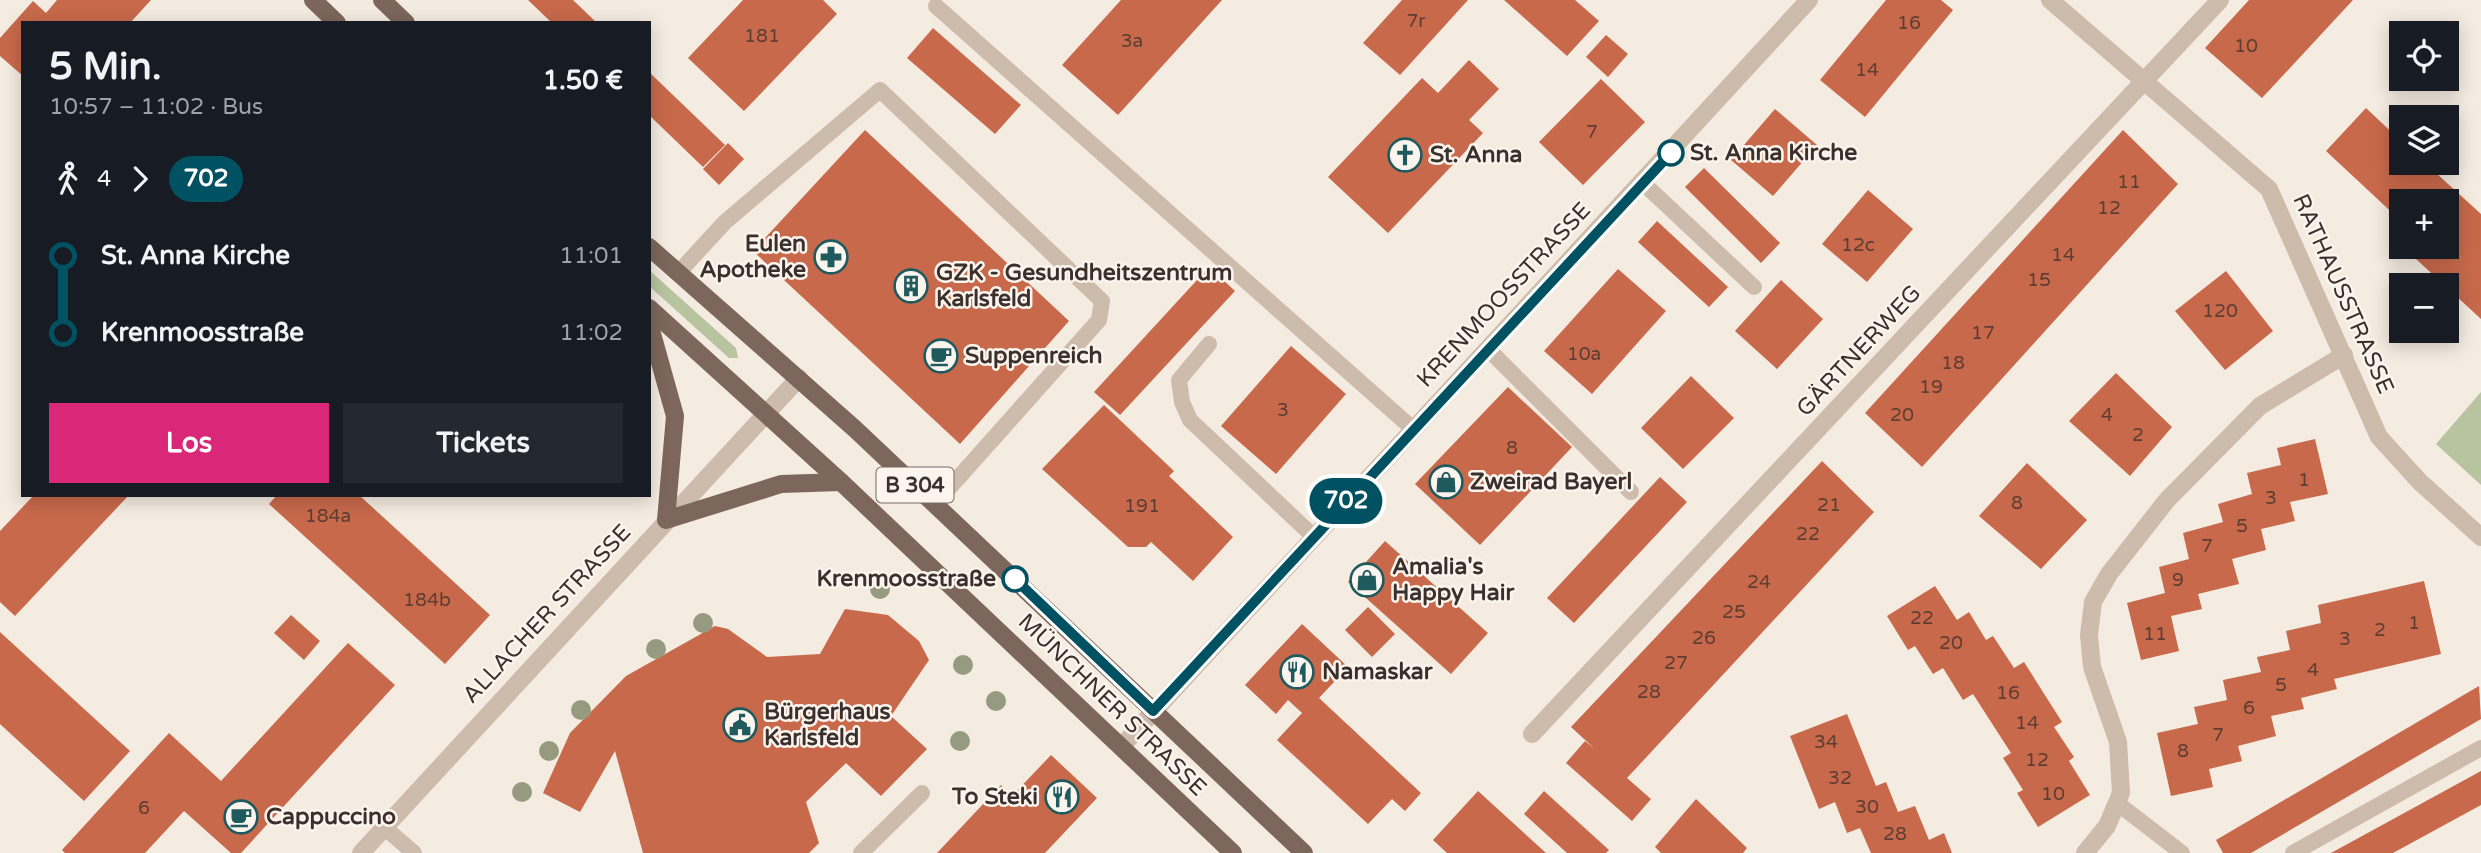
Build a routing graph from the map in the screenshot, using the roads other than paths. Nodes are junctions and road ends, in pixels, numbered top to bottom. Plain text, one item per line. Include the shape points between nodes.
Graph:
1 (313, 0) edge
2 (382, 0) edge
3 (1809, 0) edge
4 (2050, 0) edge
5 (2220, 0) edge
6 (936, 6) dead end
7 (335, 21) edge
8 (404, 21) edge
9 (2145, 80) junction
10 (1643, 182) junction
11 (651, 249) edge
12 (678, 273) junction
13 (1754, 287) dead end
14 (651, 310) edge
15 (651, 330) edge
16 (1209, 344) dead end
17 (1488, 349) junction
18 (2344, 355) junction
19 (799, 378) junction
20 (765, 413) junction
21 (1413, 429) junction
22 (841, 482) junction
23 (1631, 492) dead end
24 (935, 503) junction
25 (666, 520) junction
26 (1313, 536) junction
27 (2481, 537) edge
28 (1153, 711) junction
29 (1532, 734) dead end
30 (1121, 747) junction
31 (2481, 748) edge
32 (922, 793) dead end
33 (2117, 803) junction
34 (384, 827) junction
35 (361, 853) edge
36 (414, 853) edge
37 (861, 853) edge
38 (1233, 853) edge
39 (1304, 853) edge
40 (2085, 853) edge
41 (2182, 853) edge
42 (2293, 853) edge

1 - 7 main road
2 - 8 main road
3 - 10 street, KRENMOOSSTRASSE
4 - 9 street, RATHAUSSTRASSE
5 - 9 street, GÄRTNERWEG
6 - 21 lane
9 - 18 street, RATHAUSSTRASSE via 2269,189
9 - 29 street, GÄRTNERWEG
10 - 13 lane
10 - 17 street, KRENMOOSSTRASSE
11 - 12 main road, MÜNCHNER STRASSE / B 304
12 - 19 main road, MÜNCHNER STRASSE / B 304
12 - 24 lane via 725,222 880,90 1102,301 1099,320
14 - 20 main road, MÜNCHNER STRASSE / B 304
15 - 25 main road via 675,416
16 - 26 lane via 1179,380 1190,420
17 - 21 street, KRENMOOSSTRASSE
17 - 23 lane
18 - 27 street, RATHAUSSTRASSE via 2379,437
18 - 33 street via 2260,407 2167,500 2093,602 2092,667 2118,742 2121,793
19 - 20 street, ALLACHER STRASSE
19 - 24 main road, MÜNCHNER STRASSE / B 304
20 - 22 main road, MÜNCHNER STRASSE / B 304
20 - 25 street, ALLACHER STRASSE
21 - 26 street, KRENMOOSSTRASSE
22 - 25 main road via 781,484
22 - 30 main road, MÜNCHNER STRASSE / B 304
24 - 28 main road, MÜNCHNER STRASSE / B 304
25 - 34 street, ALLACHER STRASSE
26 - 28 street, KRENMOOSSTRASSE
28 - 30 street, KRENMOOSSTRASSE
28 - 39 main road, MÜNCHNER STRASSE / B 304
30 - 38 main road, MÜNCHNER STRASSE / B 304
31 - 42 lane
32 - 37 lane
33 - 40 street via 2107,826
33 - 41 lane
34 - 35 street, ALLACHER STRASSE
34 - 36 lane

